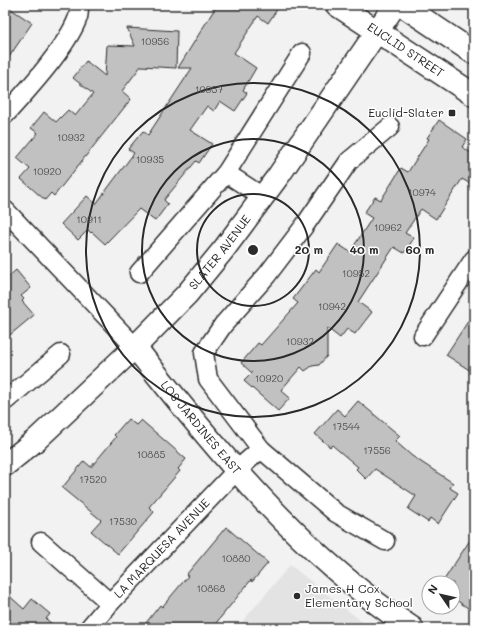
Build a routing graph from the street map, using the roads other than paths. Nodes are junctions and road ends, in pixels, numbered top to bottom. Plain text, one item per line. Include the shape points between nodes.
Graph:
1 (79, 5) edge
2 (337, 5) edge
3 (395, 5) edge
4 (402, 5) edge
5 (377, 32) junction
6 (302, 53) dead end
7 (474, 53) edge
8 (474, 95) edge
9 (5, 115) edge
10 (390, 128) dead end
11 (226, 173) junction
12 (262, 197) junction
13 (5, 210) edge
14 (474, 259) edge
15 (139, 273) dead end
16 (423, 336) dead end
17 (135, 347) junction
18 (61, 354) dead end
19 (5, 401) edge
20 (261, 449) junction
21 (5, 465) edge
22 (237, 470) junction
23 (385, 541) dead end
24 (41, 542) dead end
25 (110, 603) junction
26 (89, 628) edge
27 (412, 628) edge

1 - 9 street via 78,16 62,45
2 - 5 main road, EUCLID STREET
3 - 5 main road, SLATER AVENUE
4 - 7 main road
5 - 8 main road, EUCLID STREET
5 - 12 main road, SLATER AVENUE
6 - 11 street
10 - 20 street via 349,161 305,225 267,275 223,325 204,353 208,379
11 - 12 street
11 - 15 street
12 - 17 main road, SLATER AVENUE via 224,249 186,294
13 - 17 street, LOS JARDINES EAST
14 - 16 street
17 - 21 main road, SLATER AVENUE via 36,440
17 - 22 main road, LOS JARDINES EAST
18 - 19 street
20 - 22 street, LA MARQUESA AVENUE
20 - 23 street via 336,512
22 - 25 street, LA MARQUESA AVENUE
22 - 27 main road, LOS JARDINES EAST via 272,509 327,562
24 - 25 street
25 - 26 street, LA MARQUESA AVENUE

